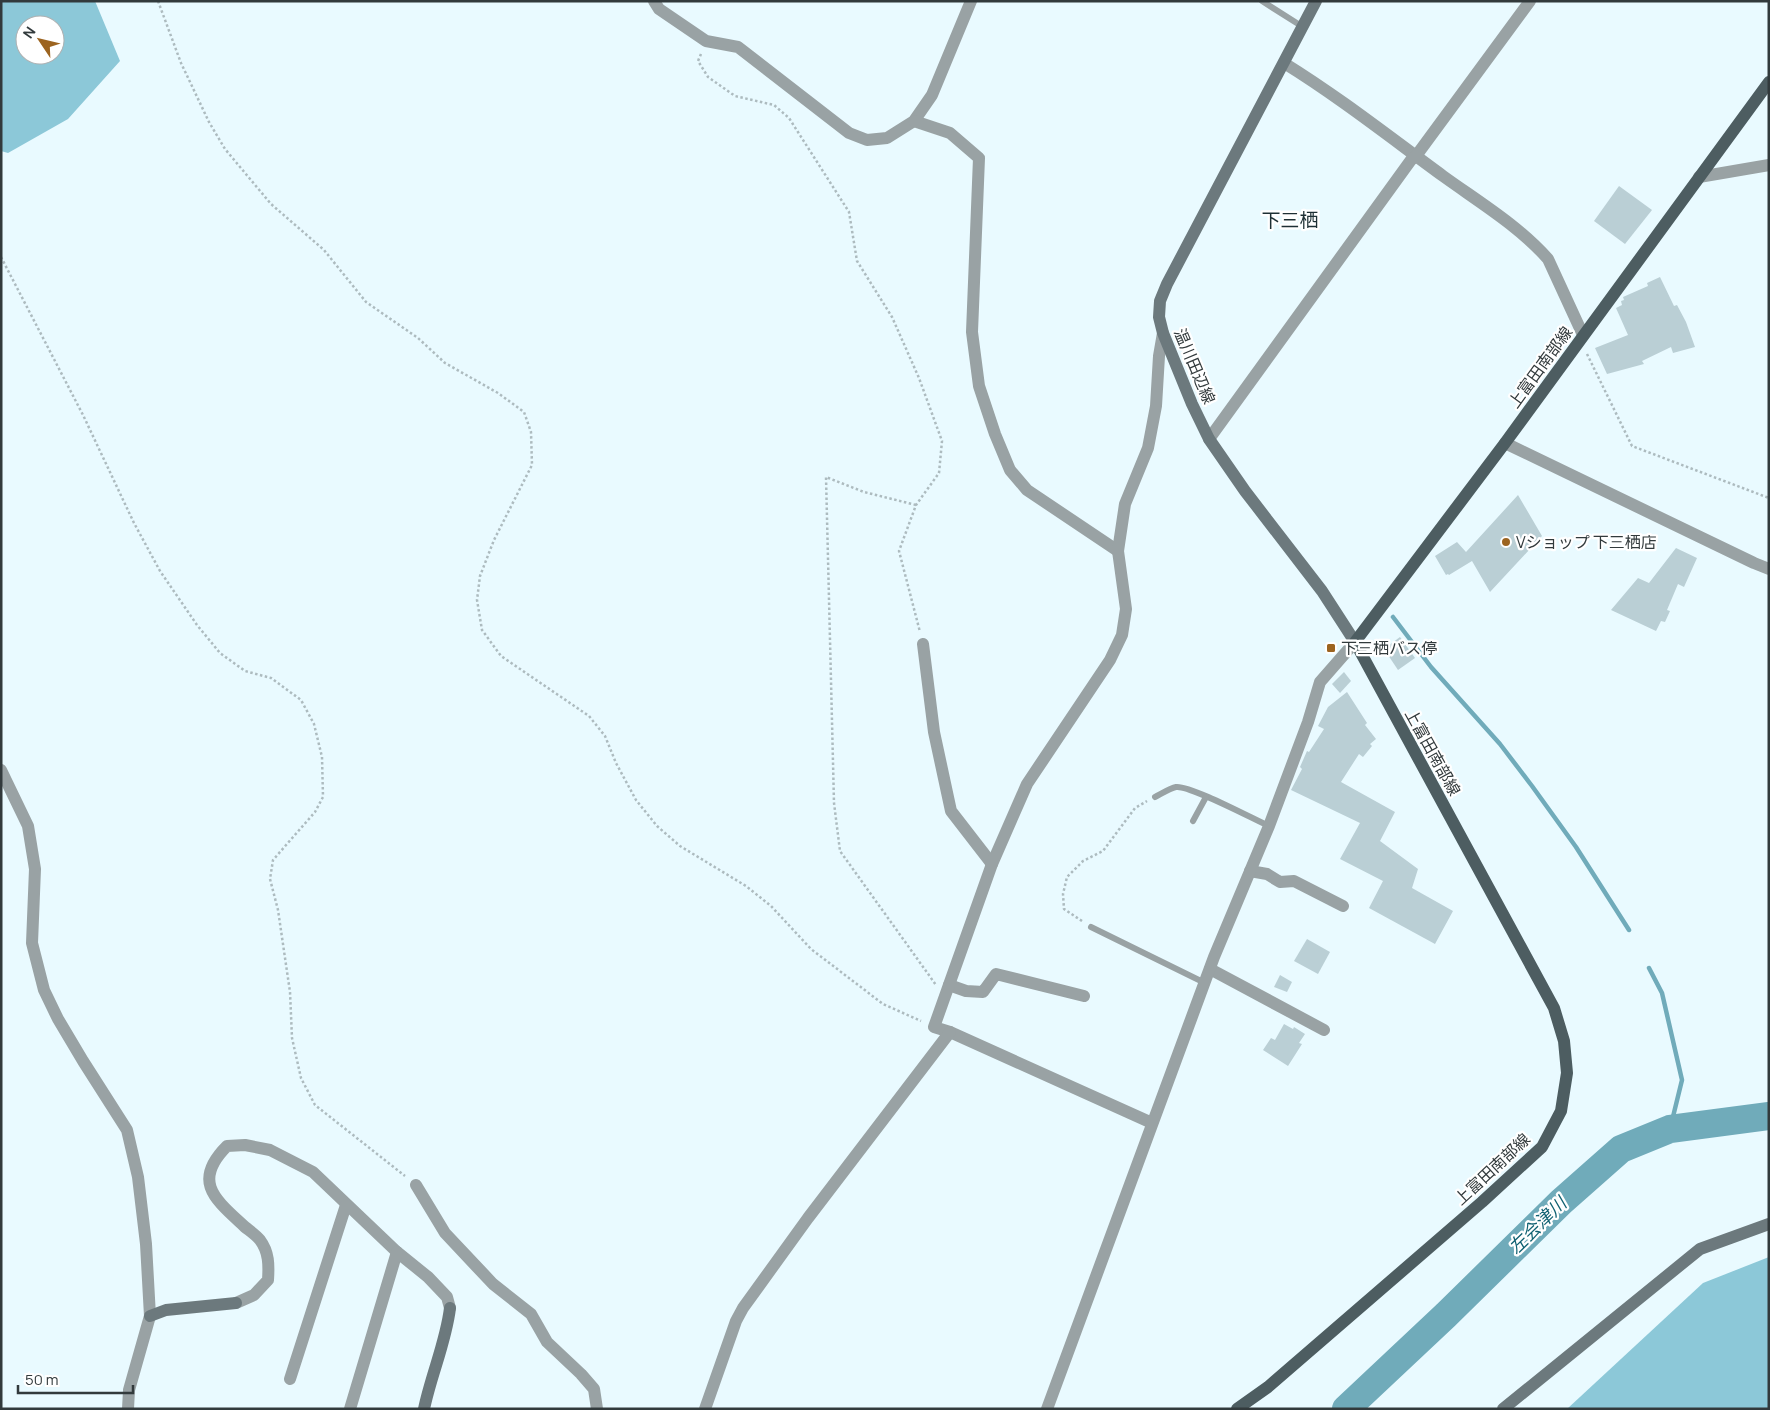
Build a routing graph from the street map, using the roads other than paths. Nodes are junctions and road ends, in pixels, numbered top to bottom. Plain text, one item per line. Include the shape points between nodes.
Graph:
1 (654, 1) edge
2 (971, 1) edge
3 (1262, 1) edge
4 (1316, 1) edge
5 (1530, 1) edge
6 (1304, 27) junction
7 (1284, 63) junction
8 (1769, 82) edge
9 (914, 121) junction
10 (1416, 156) junction
11 (1769, 166) edge
12 (1698, 177) junction
13 (1163, 334) junction
14 (1581, 337) junction
15 (1209, 439) junction
16 (1505, 443) junction
17 (1118, 551) junction
18 (1769, 569) edge
19 (1355, 642) junction
20 (923, 644) road end
21 (1, 770) edge
22 (1155, 797) road end
23 (1206, 797) junction
24 (1193, 821) dead end
25 (1269, 826) junction
26 (992, 864) junction
27 (1250, 871) junction
28 (1342, 906) dead end
29 (1090, 927) road end
30 (1210, 969) junction
31 (1205, 983) junction
32 (947, 991) junction
33 (1084, 996) dead end
34 (1324, 1030) dead end
35 (950, 1032) junction
36 (1152, 1123) junction
37 (416, 1185) road end
38 (346, 1205) junction
39 (1769, 1224) edge
40 (397, 1252) junction
41 (236, 1303) joint
42 (450, 1308) joint
43 (150, 1316) junction
44 (290, 1379) dead end
45 (128, 1409) edge
46 (350, 1409) edge
47 (424, 1409) edge
48 (597, 1409) edge
49 (705, 1409) edge
50 (1047, 1409) edge
51 (1237, 1409) edge
52 (1503, 1409) edge

1 - 9 street via 659,9 706,41 738,47 849,133 867,140 887,138
2 - 9 street via 932,95
3 - 6 lane
4 - 6 main road, 温川田辺線
5 - 10 street
6 - 7 main road, 温川田辺線
7 - 10 street
7 - 13 main road, 温川田辺線 via 1167,284 1160,301
8 - 12 main road, 上富田南部線
9 - 17 street via 950,134 979,158 972,332 979,386 1010,470 1027,490
10 - 14 street via 1539,249 1548,259
10 - 15 street
11 - 12 street
12 - 14 main road, 上富田南部線
13 - 15 main road, 温川田辺線
13 - 17 street via 1148,448 1126,504
14 - 16 main road, 上富田南部線
15 - 19 main road, 温川田辺線 via 1322,591
16 - 18 street
16 - 19 main road, 上富田南部線
17 - 26 street via 1126,609 1122,635 1110,660 1027,784
19 - 25 street via 1320,682
19 - 51 main road, 上富田南部線 via 1554,1008 1564,1041 1567,1073 1561,1111 1542,1147 1268,1387
20 - 26 street via 934,732 951,811
21 - 43 street via 28,826 35,869 32,943 44,990 78,1053 127,1130 138,1177
22 - 23 lane via 1176,787 1187,788
23 - 24 lane
23 - 25 lane
25 - 27 street
26 - 32 street
27 - 28 street via 1268,874 1280,882 1294,881
27 - 30 street
29 - 31 lane
30 - 31 street
30 - 34 street
31 - 36 street
32 - 33 street via 983,992 996,974
32 - 35 street via 934,1027
35 - 36 street
35 - 49 street via 743,1308
36 - 50 street
37 - 48 street via 445,1233 493,1284 531,1314 547,1342 594,1389
38 - 40 street
38 - 41 street via 313,1172 270,1150 244,1145 228,1146 215,1159 210,1173 211,1190 223,1206 260,1240 269,1259 268,1280 254,1295
38 - 44 street
39 - 52 main road via 1700,1248
40 - 42 street via 447,1297
40 - 46 street
41 - 43 main road via 166,1310
42 - 47 main road
43 - 45 street via 129,1390

